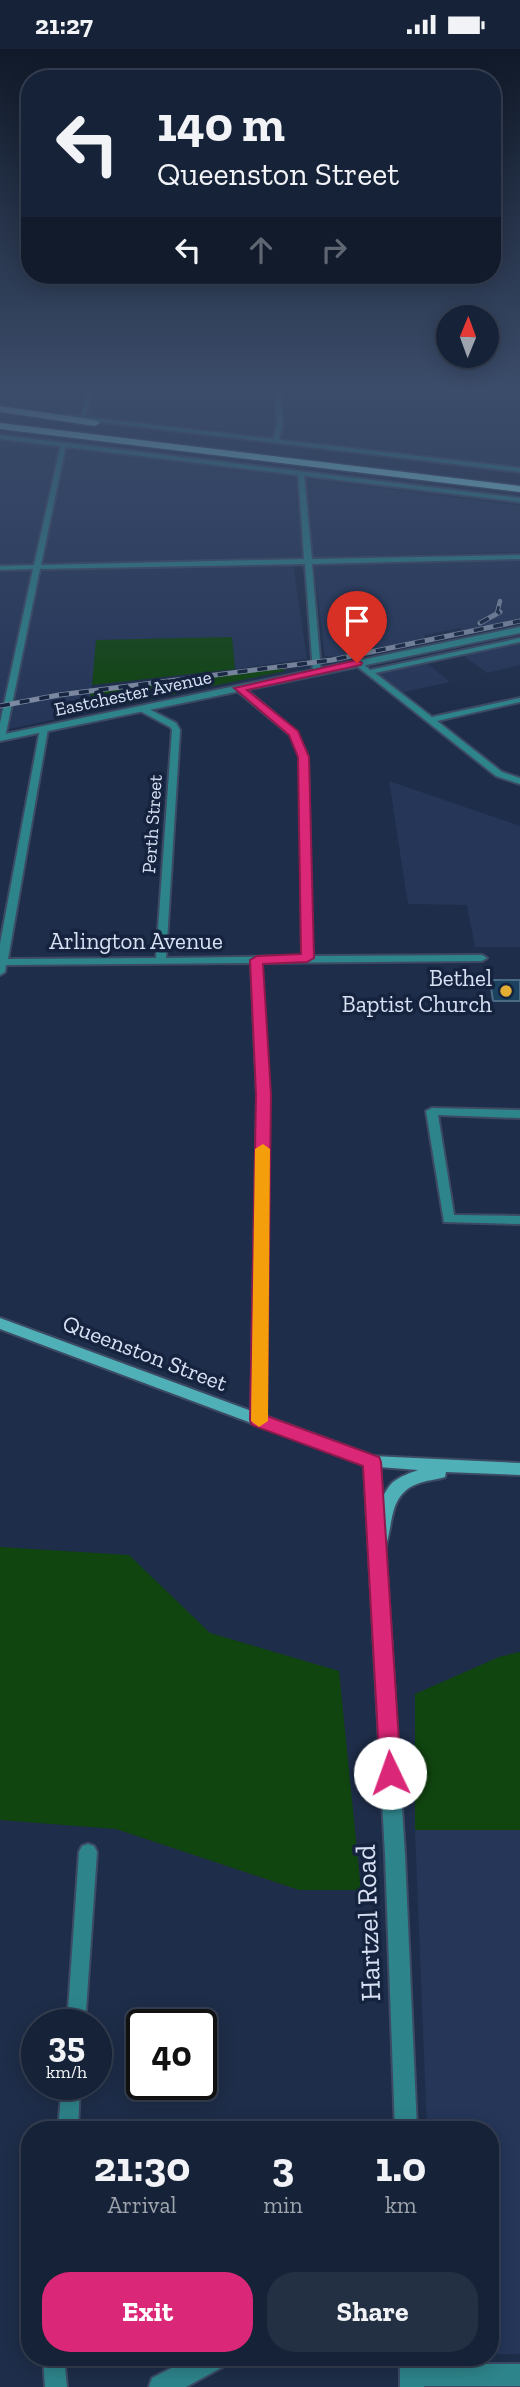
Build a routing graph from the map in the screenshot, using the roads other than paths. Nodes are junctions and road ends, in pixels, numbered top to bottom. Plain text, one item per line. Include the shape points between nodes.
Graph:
1 (52, 497) edge
2 (303, 497) edge
3 (520, 557) edge
4 (307, 560) junction
5 (38, 567) junction
6 (0, 568) edge
7 (519, 633) edge
8 (357, 663) junction
9 (317, 671) junction
10 (370, 672) junction
11 (239, 688) junction
12 (520, 700) edge
13 (143, 709) junction
14 (431, 720) junction
15 (44, 729) junction
16 (0, 738) edge
17 (520, 781) edge
18 (307, 958) junction
19 (482, 958) dead end
20 (161, 960) junction
21 (257, 960) junction
22 (0, 965) edge
23 (520, 1114) edge
24 (520, 1220) edge
25 (0, 1323) edge
26 (258, 1420) junction
27 (372, 1462) junction
28 (493, 1469) junction
29 (520, 1469) edge
30 (377, 1548) junction
31 (88, 1851) dead end
32 (77, 2009) edge
33 (70, 2100) edge
34 (69, 2121) edge
35 (406, 2121) edge
36 (53, 2366) edge
37 (201, 2366) edge
38 (412, 2373) edge
39 (520, 2375) edge
40 (56, 2387) edge
41 (161, 2387) edge

1 - 5 street
2 - 4 street
3 - 4 street
4 - 5 street
4 - 9 street
5 - 6 street
5 - 16 street
7 - 8 street, Eastchester Avenue
7 - 10 street, Eastchester Avenue
8 - 9 street, Eastchester Avenue
8 - 10 street
9 - 11 street, Eastchester Avenue
10 - 14 street
11 - 13 street, Eastchester Avenue
11 - 18 street via 294,734 304,757
12 - 14 street
13 - 15 street, Eastchester Avenue
13 - 20 street, Perth Street via 176,730
14 - 17 street via 499,774
15 - 16 street, Eastchester Avenue
15 - 22 street
18 - 19 street, Arlington Avenue
18 - 21 street, Arlington Avenue
20 - 21 street, Arlington Avenue
20 - 22 street, Arlington Avenue
21 - 26 street via 263,1095
23 - 24 street via 432,1111 448,1219
25 - 26 main road, Queenston Street
26 - 27 main road, Queenston Street
27 - 28 main road, Queenston Street
27 - 30 street, Hartzel Road
28 - 29 main road, Queenston Street
28 - 30 main road via 427,1474 393,1490 386,1502
30 - 35 street, Hartzel Road
31 - 32 street
33 - 34 street
36 - 40 street
37 - 41 street
38 - 39 street

